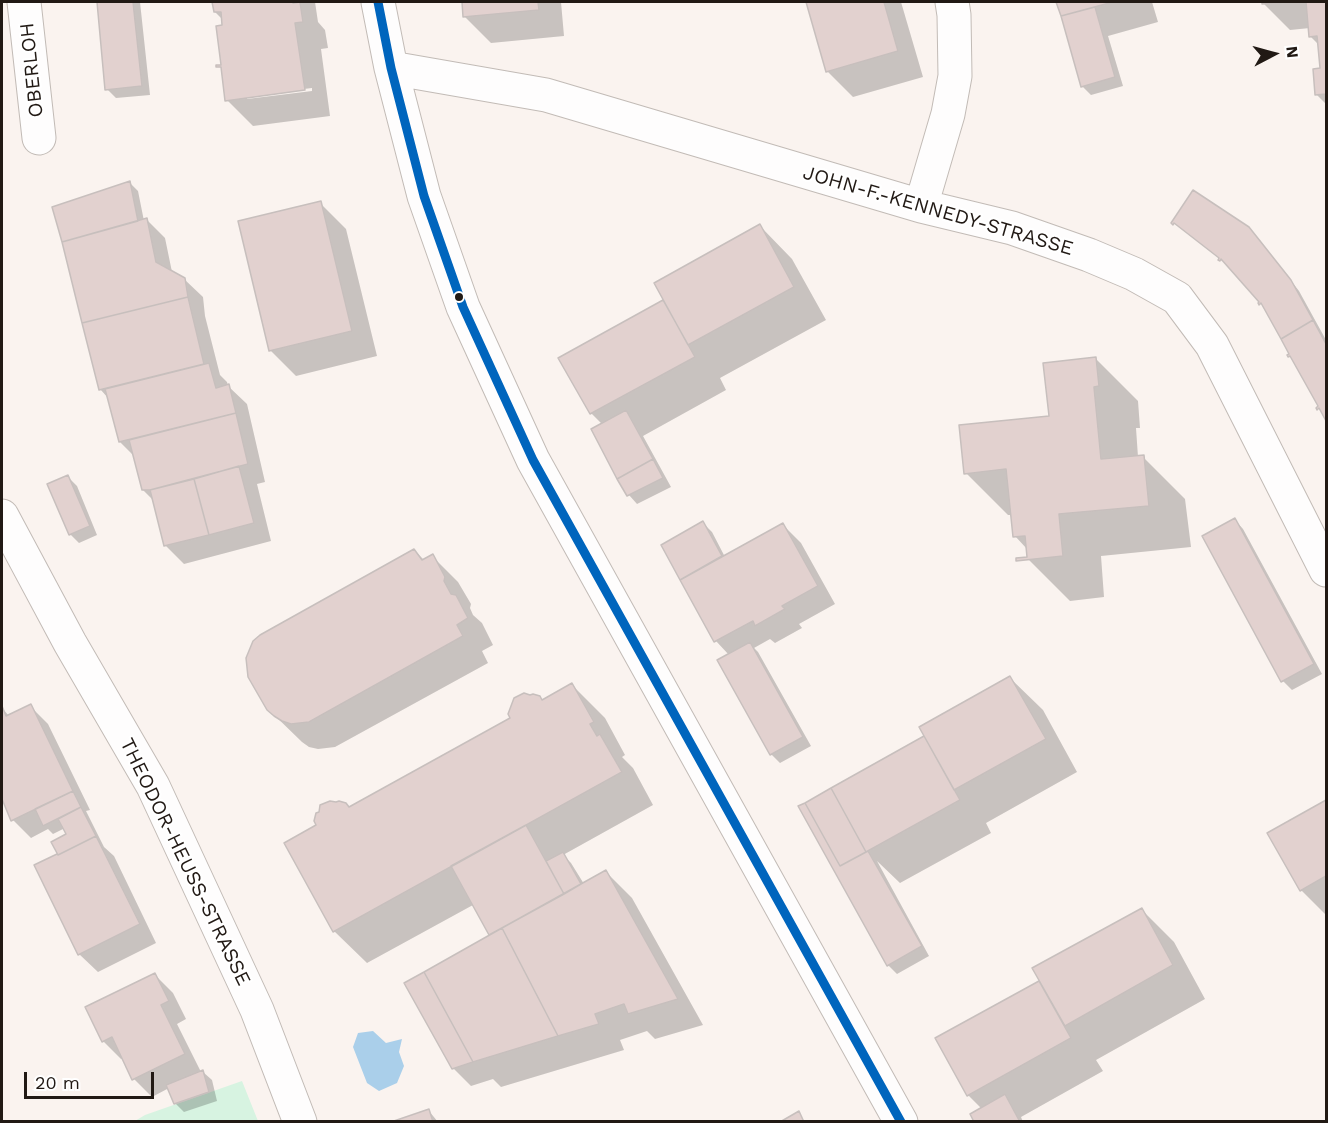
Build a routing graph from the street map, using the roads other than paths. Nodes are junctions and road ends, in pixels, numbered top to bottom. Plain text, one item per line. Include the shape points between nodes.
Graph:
1 (24, 2) edge
2 (378, 2) edge
3 (952, 2) edge
4 (391, 68) junction
5 (39, 138) dead end
6 (921, 206) junction
7 (2, 516) edge
8 (1326, 570) edge
9 (300, 1122) edge
10 (901, 1122) edge

1 - 5 street, OBERLOH
2 - 4 street
3 - 6 street via 956,76
4 - 6 street, JOHN-F.-KENNEDY-STRASSE via 546,95
4 - 10 street via 423,196 463,307 533,460
6 - 8 street, JOHN-F.-KENNEDY-STRASSE via 1012,228 1089,255 1177,298 1212,345
7 - 9 street, THEODOR-HEUSS-STRASSE via 153,786 257,1010

